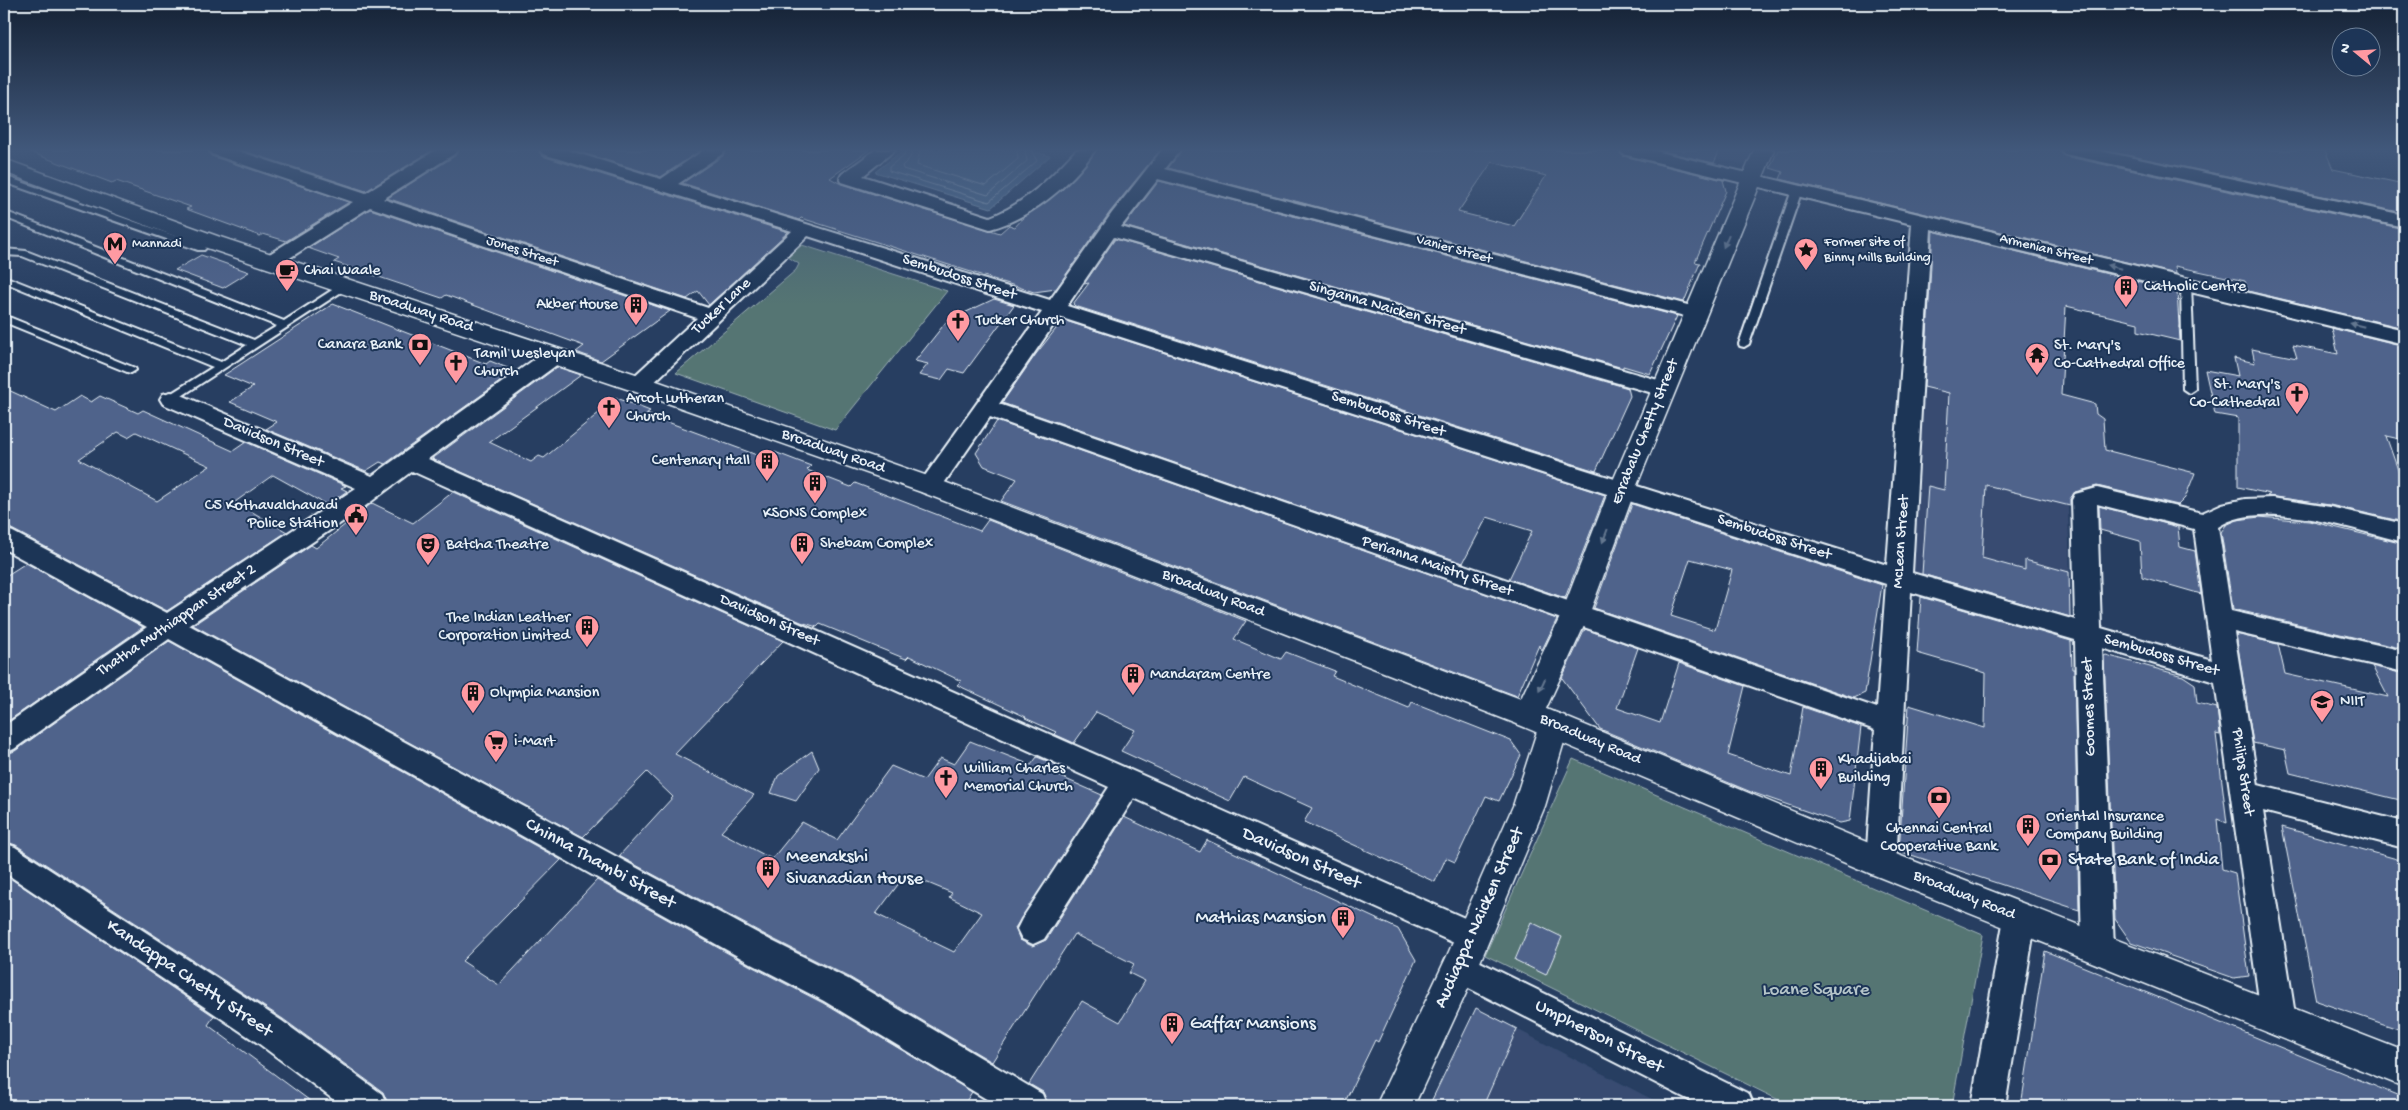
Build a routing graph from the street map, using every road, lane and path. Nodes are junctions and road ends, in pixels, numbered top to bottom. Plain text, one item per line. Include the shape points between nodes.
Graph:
1 (69, 202) edge
2 (105, 202) edge
3 (366, 202) edge
4 (369, 202) edge
5 (716, 202) edge
6 (924, 202) edge
7 (1031, 202) edge
8 (1131, 202) edge
9 (1269, 202) edge
10 (1743, 202) edge
11 (1792, 202) edge
12 (1844, 202) edge
13 (2314, 202) edge
14 (4, 214) edge
15 (1922, 221) junction
16 (2404, 221) edge
17 (805, 229) junction
18 (1110, 230) junction
19 (202, 248) dead end
20 (4, 252) edge
21 (270, 262) junction
22 (4, 279) edge
23 (2186, 284) junction
24 (344, 287) junction
25 (1054, 309) junction
26 (1696, 313) junction
27 (712, 316) junction
28 (4, 318) edge
29 (285, 325) junction
30 (2404, 337) edge
31 (254, 344) junction
32 (1744, 344) dead end
33 (554, 356) junction
34 (221, 366) junction
35 (131, 370) dead end
36 (639, 384) junction
37 (1664, 389) junction
38 (2189, 389) dead end
39 (171, 399) joint
40 (985, 407) junction
41 (410, 461) junction
42 (930, 486) junction
43 (375, 487) junction
44 (1622, 490) junction
45 (2205, 523) junction
46 (2404, 533) edge
47 (4, 538) edge
48 (1900, 579) junction
49 (1575, 615) junction
50 (2219, 618) junction
51 (168, 626) junction
52 (2088, 634) junction
53 (2404, 661) edge
54 (2228, 675) junction
55 (1541, 720) junction
56 (1890, 724) junction
57 (4, 741) edge
58 (1128, 782) junction
59 (2245, 794) junction
60 (2404, 835) edge
61 (4, 856) edge
62 (1881, 863) junction
63 (2020, 918) junction
64 (1033, 930) dead end
65 (2098, 949) junction
66 (1467, 952) junction
67 (2279, 1021) junction
68 (2404, 1069) edge
69 (370, 1106) edge
70 (1030, 1106) edge
71 (1394, 1106) edge
72 (1737, 1106) edge
73 (1988, 1106) edge

1 - 19 lane
2 - 21 main road, Broadway Road
3 - 21 street
4 - 27 street, Jones Street
5 - 17 street, Sembudoss Street
6 - 7 street via 990,223 1008,217
8 - 18 street
9 - 26 street, Vanier Street
10 -> 26 main road, Errabalu Chetty Street
11 - 32 lane
12 - 15 street, Armenian Street
13 - 16 street
14 - 29 lane
23 -> 15 street, Armenian Street
15 - 48 street, McLean Street
17 - 25 street, Sembudoss Street
17 - 27 street, Tucker Lane
18 - 25 street
18 - 37 street, Singanna Naicken Street
20 - 31 lane via 23,253
21 - 24 main road, Broadway Road
22 - 34 lane
30 -> 23 street, Armenian Street
23 - 38 lane
24 - 29 lane
24 - 33 main road, Broadway Road
25 - 40 street
25 - 44 street, Sembudoss Street
26 - 37 main road, Errabalu Chetty Street
27 - 36 street, Tucker Lane
28 - 35 lane
29 - 31 lane
31 - 34 lane
33 - 36 main road, Broadway Road
33 - 41 street, Thatha Muthiappan Street 2
34 - 39 lane
36 - 42 main road, Broadway Road
37 - 44 main road, Errabalu Chetty Street
39 - 43 street, Davidson Street
40 - 42 street
40 - 49 street, Perianna Maistry Street
41 - 43 street, Thatha Muthiappan Street 2
41 - 58 street, Davidson Street
42 - 55 main road, Broadway Road
43 - 51 street, Thatha Muthiappan Street 2
44 - 48 street, Sembudoss Street
44 -> 49 main road, Errabalu Chetty Street
45 - 46 street via 2230,509 2252,505 2293,509
45 - 50 street, Philips Street
45 - 52 street, Goomes Street via 2097,496 2084,500
47 - 51 street, Chinna Thambi Street
48 - 52 street, Sembudoss Street
48 - 56 street, McLean Street
49 -> 55 main road, Errabalu Chetty Street
49 - 56 street, Perianna Maistry Street
50 - 53 street
50 - 54 street, Philips Street
51 - 57 street, Thatha Muthiappan Street 2
51 - 70 street, Chinna Thambi Street via 836,990
52 - 54 street, Sembudoss Street
52 - 65 street, Goomes Street
54 - 59 street, Philips Street
55 - 62 main road, Broadway Road
55 - 66 main road, Audiappa Naicken Street via 1529,806
56 - 62 street, McLean Street
58 - 64 street
58 - 66 street, Davidson Street
59 - 60 street
59 - 67 street, Philips Street
61 - 69 street, Kandappa Chetty Street via 270,1032
62 - 63 main road, Broadway Road
63 - 65 main road, Broadway Road
63 - 73 street
65 - 67 main road, Broadway Road
66 - 71 main road, Audiappa Naicken Street
66 - 72 street, Umpherson Street
67 - 68 main road, Broadway Road

